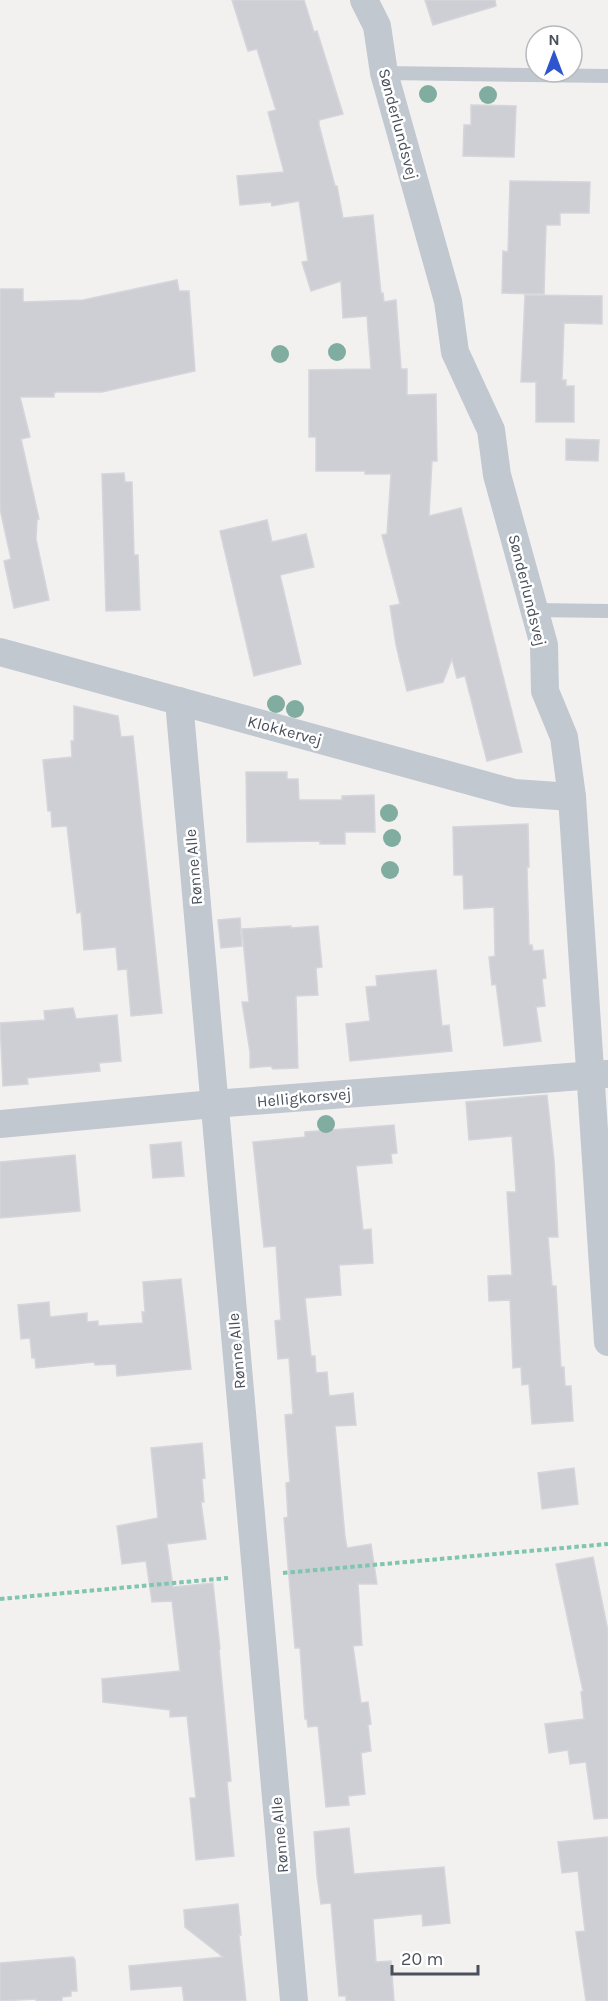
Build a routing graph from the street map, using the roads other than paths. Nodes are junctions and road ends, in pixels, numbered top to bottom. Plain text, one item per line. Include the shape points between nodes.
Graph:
1 (364, 0) edge
2 (384, 73) junction
3 (608, 76) edge
4 (535, 610) junction
5 (608, 611) edge
6 (0, 652) edge
7 (179, 701) junction
8 (572, 797) junction
9 (599, 1074) edge
10 (213, 1104) junction
11 (0, 1124) edge
12 (608, 1342) edge
13 (294, 2001) edge

1 - 2 street, Sønderlundsvej via 377,26
2 - 3 lane
2 - 4 street, Sønderlundsvej via 448,301 455,352 491,429 497,475
4 - 5 lane
4 - 8 street, Sønderlundsvej via 544,645 545,691 564,737
6 - 7 street, Klokkervej
7 - 8 street, Klokkervej via 514,793
7 - 10 street, Rønne Alle
8 - 9 street, Sønderlundsvej
9 - 10 street, Helligkorsvej
9 - 12 street, Sønderlundsvej
10 - 11 street, Helligkorsvej
10 - 13 street, Rønne Alle

